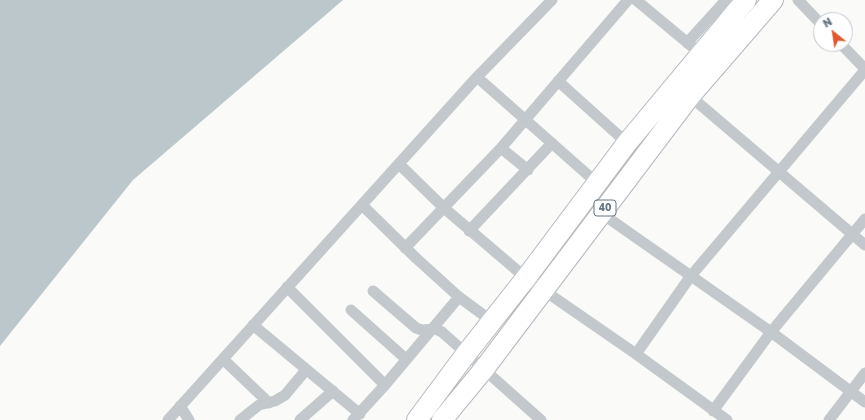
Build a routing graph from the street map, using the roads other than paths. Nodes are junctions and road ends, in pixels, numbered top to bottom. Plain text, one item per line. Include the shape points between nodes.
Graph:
1 (552, 0) edge
2 (628, 0) edge
3 (636, 0) edge
4 (726, 0) edge
5 (746, 0) edge
6 (773, 0) edge
7 (798, 0) edge
8 (813, 16) edge
9 (694, 49) junction
10 (849, 52) edge
11 (865, 69) edge
12 (477, 77) junction
13 (558, 81) junction
14 (690, 96) junction
15 (525, 119) junction
16 (552, 143) junction
17 (627, 143) junction
18 (501, 148) junction
19 (400, 165) junction
20 (528, 170) junction
21 (778, 172) junction
22 (598, 183) junction
23 (362, 205) junction
24 (444, 208) junction
25 (602, 213) junction
26 (865, 219) edge
27 (469, 231) junction
28 (852, 234) junction
29 (865, 245) edge
30 (404, 248) junction
31 (690, 277) junction
32 (526, 278) junction
33 (287, 287) junction
34 (373, 291) dead end
35 (544, 291) junction
36 (459, 297) junction
37 (351, 310) dead end
38 (493, 322) junction
39 (253, 325) junction
40 (434, 328) junction
41 (771, 332) junction
42 (466, 354) junction
43 (636, 354) junction
44 (223, 359) junction
45 (406, 359) junction
46 (484, 369) junction
47 (306, 370) junction
48 (865, 374) edge
49 (385, 385) junction
50 (333, 392) junction
51 (850, 392) junction
52 (865, 402) edge
53 (269, 403) junction
54 (180, 406) junction
55 (713, 411) junction
56 (357, 417) edge
57 (168, 420) edge
58 (189, 420) edge
59 (240, 420) edge
60 (300, 420) edge
61 (417, 420) edge
62 (442, 420) edge
63 (541, 420) edge
64 (727, 420) edge
65 (829, 420) edge

1 - 12 street
2 - 13 street
3 - 9 street
4 - 9 street
5 - 9 highway, 40
6 - 14 highway, 40
7 - 8 street
9 - 17 highway, 40 via 671,88
10 - 11 street
11 - 21 street
12 - 15 street
12 - 19 street
13 - 15 street
13 - 17 street
14 - 21 street
14 - 25 highway, 40
15 - 16 street
15 - 18 street
16 - 20 street
16 - 22 street
17 - 22 highway, 40
18 - 20 street
18 - 24 street
19 - 23 street
19 - 24 street
20 - 27 street
21 - 28 street
21 - 31 street
22 - 32 highway, 40
23 - 30 street
23 - 33 street
24 - 27 street
24 - 30 street
25 - 31 street
25 - 35 highway, 40
26 - 28 street
27 - 32 street
28 - 29 street
28 - 41 street
30 - 36 street
31 - 41 street
31 - 43 street
32 - 35 street
32 - 38 highway, 40
33 - 39 street
33 - 49 street
34 - 40 street via 416,328
35 - 43 street
35 - 46 highway, 40
36 - 38 street
36 - 40 street
37 - 45 street
38 - 42 highway, 40
39 - 44 street
39 - 47 street
40 - 42 street
40 - 45 street
41 - 51 street
41 - 55 street
42 - 46 street
42 - 61 highway, 40
43 - 55 street
44 - 53 street
44 - 54 street
45 - 49 street
46 - 62 highway, 40
46 - 63 street
47 - 50 street
47 - 53 street via 284,395
48 - 51 street
49 - 56 street
50 - 56 street
50 - 60 street
51 - 52 street
51 - 65 street
53 - 59 street via 256,407
54 - 57 street
54 - 58 street
55 - 64 street

